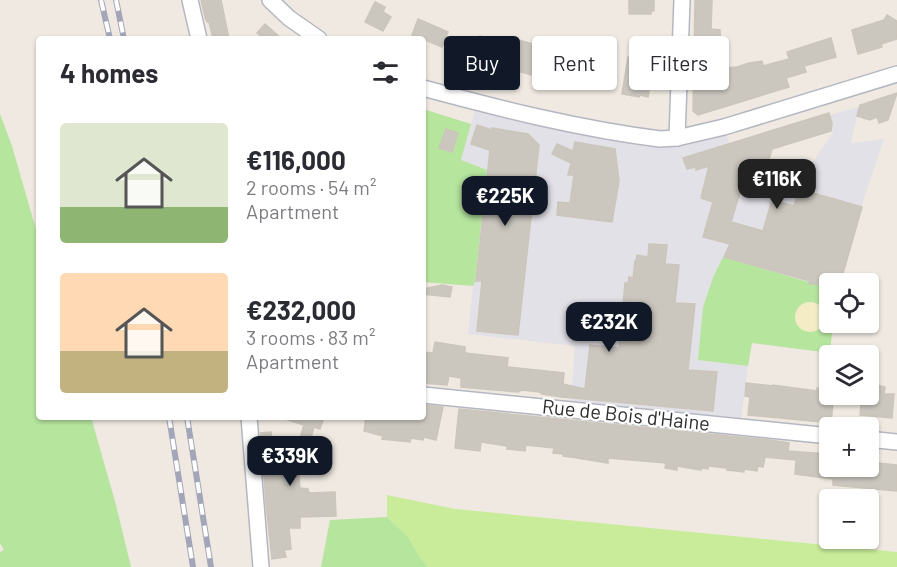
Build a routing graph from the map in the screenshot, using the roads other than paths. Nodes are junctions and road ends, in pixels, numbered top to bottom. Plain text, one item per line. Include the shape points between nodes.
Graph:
1 (190, 0) edge
2 (270, 0) edge
3 (682, 0) edge
4 (198, 36) edge
5 (314, 36) edge
6 (897, 74) edge
7 (426, 88) edge
8 (677, 138) junction
9 (426, 395) edge
10 (249, 420) edge
11 (819, 434) edge
12 (879, 441) edge
13 (897, 442) edge
14 (261, 567) edge

1 - 4 street
2 - 5 street
3 - 8 street
6 - 8 street
7 - 8 street via 548,119 645,137
9 - 11 street, Rue de Bois d'Haine
10 - 14 street
12 - 13 street

